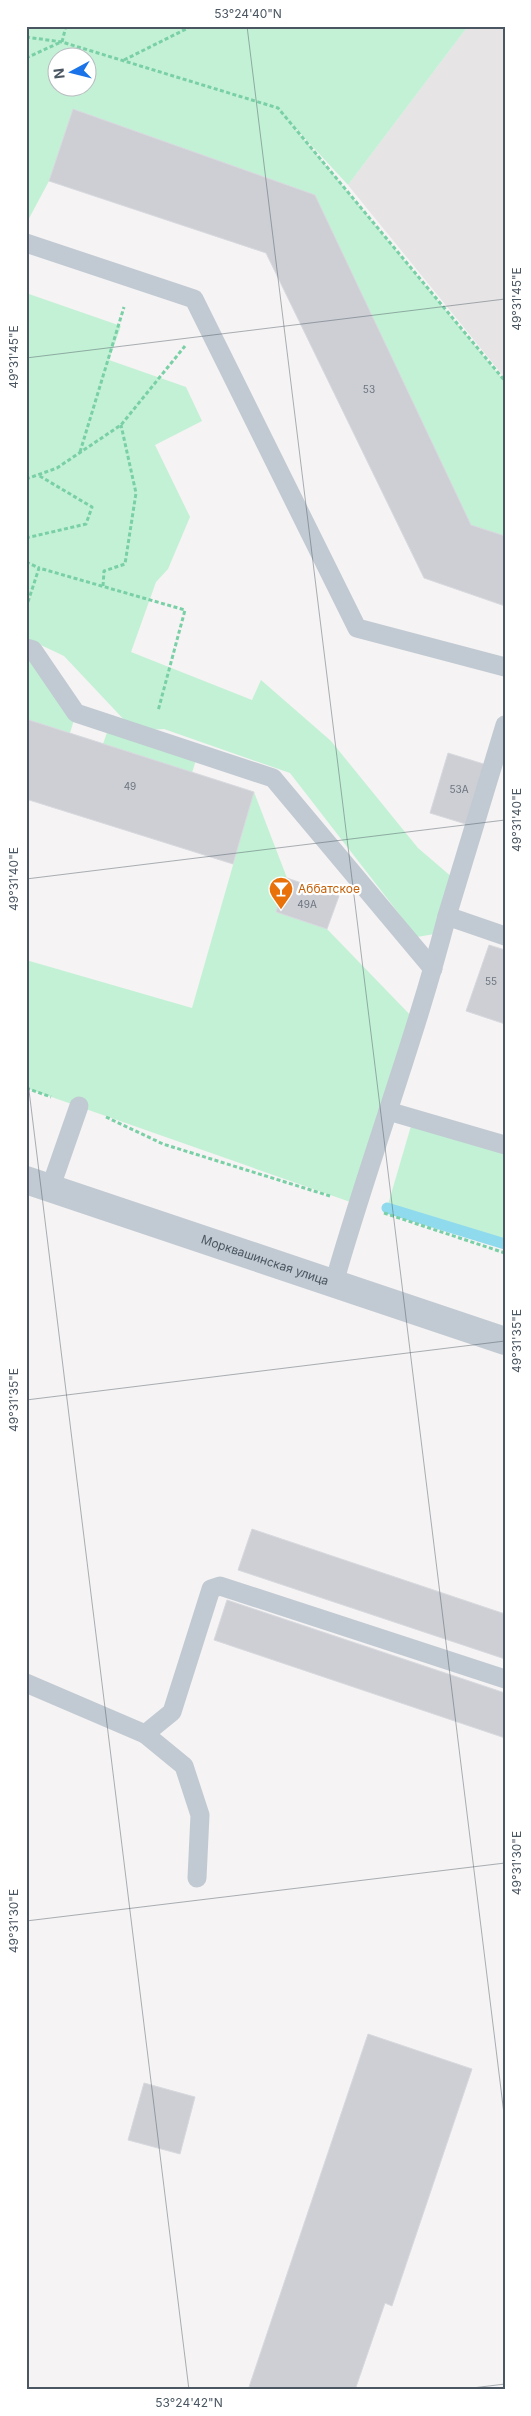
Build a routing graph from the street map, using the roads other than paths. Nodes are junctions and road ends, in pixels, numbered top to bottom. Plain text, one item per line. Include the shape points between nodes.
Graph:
1 (26, 243) edge
2 (26, 648) edge
3 (505, 667) edge
4 (505, 725) edge
5 (447, 916) junction
6 (505, 936) edge
7 (433, 969) junction
8 (79, 1106) road end
9 (388, 1110) junction
10 (505, 1145) edge
11 (38, 1184) edge
12 (334, 1283) junction
13 (505, 1340) edge
14 (505, 1678) edge
15 (26, 1683) edge
16 (145, 1734) junction
17 (197, 1878) dead end

1 - 3 lane via 194,299 357,628
2 - 7 lane via 33,650 76,713 273,778
4 - 5 lane
5 - 6 lane
5 - 7 lane
7 - 9 lane
8 - 11 lane
9 - 10 lane
9 - 12 lane via 356,1204
11 - 12 street, Морквашинская улица
12 - 13 street, Морквашинская улица
14 - 16 lane via 220,1586 212,1589 172,1712
15 - 16 lane
16 - 17 lane via 184,1766 200,1815

